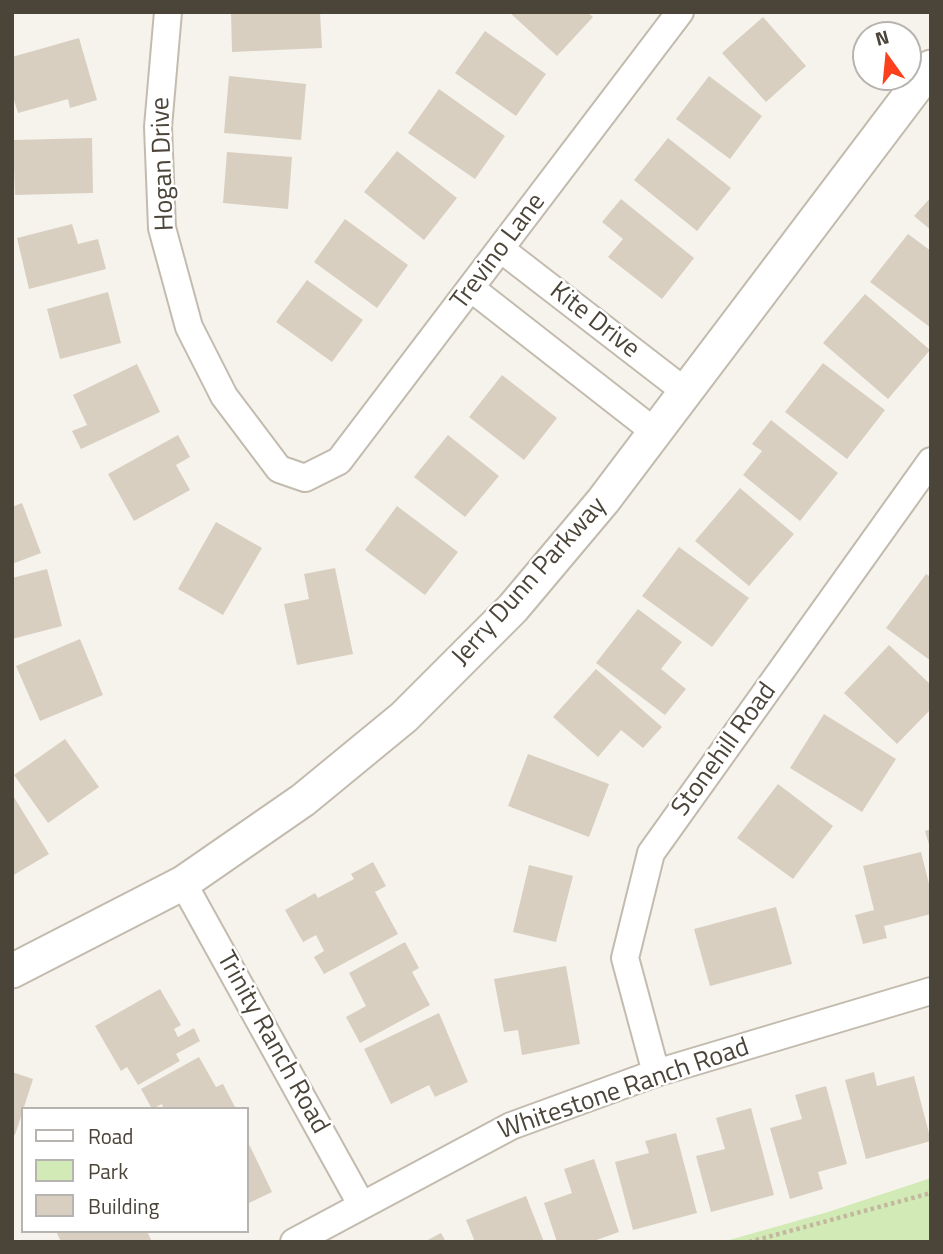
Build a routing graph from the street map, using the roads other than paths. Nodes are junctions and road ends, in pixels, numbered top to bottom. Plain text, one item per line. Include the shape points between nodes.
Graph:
1 (168, 12) edge
2 (680, 12) edge
3 (931, 67) edge
4 (502, 250) junction
5 (472, 289) junction
6 (686, 392) junction
7 (655, 432) junction
8 (931, 461) edge
9 (305, 478) joint
10 (183, 883) junction
11 (12, 971) edge
12 (931, 991) edge
13 (656, 1073) junction
14 (361, 1204) junction
15 (294, 1242) edge

1 - 9 street, Hogan Drive via 158,127 162,228 189,327 224,396 279,469
2 - 4 street, Trevino Lane
3 - 6 street, Jerry Dunn Parkway
4 - 5 street, Trevino Lane
4 - 6 street, Kite Drive
5 - 7 street, Kite Drive
5 - 9 street, Trevino Lane via 339,461
6 - 7 street, Jerry Dunn Parkway
7 - 10 street, Jerry Dunn Parkway via 513,608 404,717 303,800
8 - 13 street, Stonehill Road via 651,853 625,957
10 - 11 street, Jerry Dunn Parkway
10 - 14 street, Trinity Ranch Road
12 - 13 street, Whitestone Ranch Road
13 - 14 street, Whitestone Ranch Road via 511,1126
14 - 15 street, Whitestone Ranch Road

